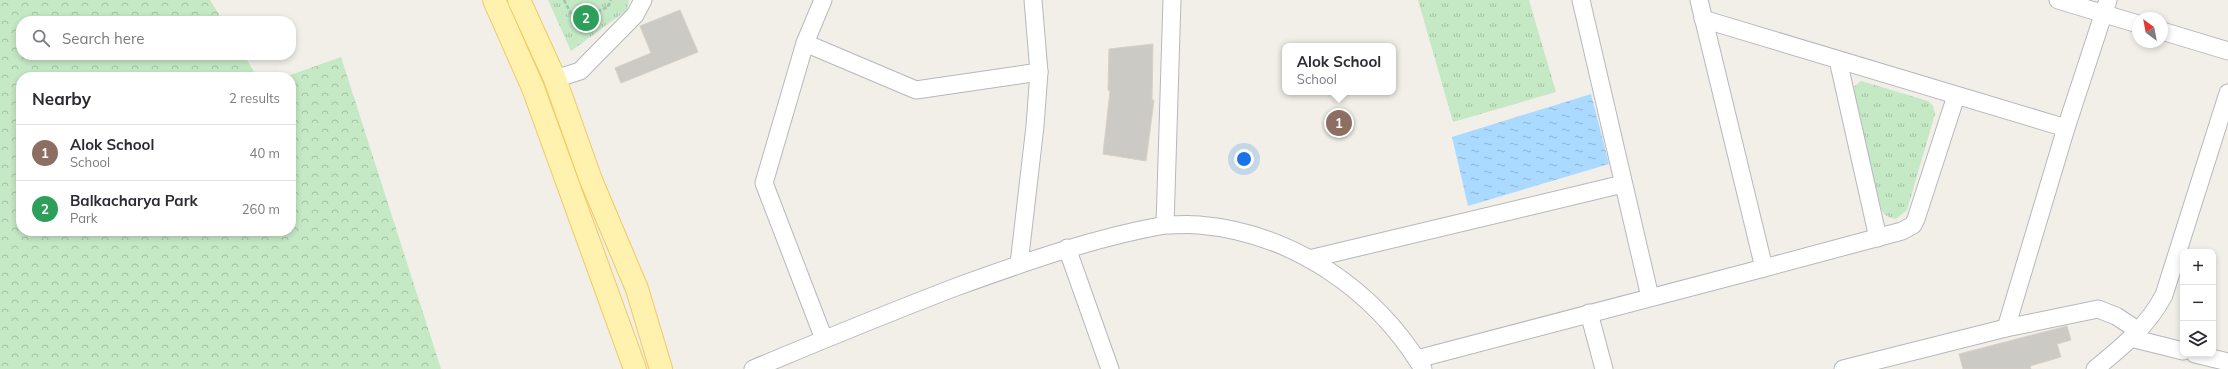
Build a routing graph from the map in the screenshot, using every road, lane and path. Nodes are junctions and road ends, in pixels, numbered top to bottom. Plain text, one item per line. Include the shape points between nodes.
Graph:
1 (494, 0) edge
2 (519, 0) edge
3 (564, 0) edge
4 (611, 0) edge
5 (643, 0) edge
6 (823, 0) edge
7 (1033, 0) edge
8 (1172, 0) edge
9 (1581, 0) edge
10 (1699, 0) edge
11 (2058, 0) edge
12 (2105, 7) edge
13 (1703, 19) junction
14 (2132, 21) edge
15 (2168, 33) edge
16 (805, 42) junction
17 (2228, 51) edge
18 (1838, 60) junction
19 (1039, 72) junction
20 (555, 79) junction
21 (2228, 93) edge
22 (1956, 96) junction
23 (2066, 128) junction
24 (1623, 184) junction
25 (1165, 225) junction
26 (1878, 238) junction
27 (1067, 248) junction
28 (1309, 259) junction
29 (1019, 264) junction
30 (1764, 268) junction
31 (1650, 297) junction
32 (1588, 313) junction
33 (2006, 328) junction
34 (2135, 335) junction
35 (824, 339) junction
36 (2180, 350) edge
37 (2207, 357) edge
38 (2228, 362) edge
39 (1420, 364) edge
40 (635, 369) edge
41 (661, 369) edge
42 (753, 369) edge
43 (1110, 369) edge
44 (1604, 369) edge
45 (1843, 369) edge
46 (2095, 369) edge

1 - 40 main road via 533,88
2 - 20 main road
3 - 4 path via 575,21 608,7
5 - 20 street via 635,15 580,71
6 - 16 street
7 - 19 street
8 - 25 street
9 - 24 street
10 - 13 street
11 - 12 street
12 - 14 street
12 - 23 street
13 - 18 street
13 - 30 street
15 - 17 street
16 - 19 street via 916,90
16 - 35 street via 764,183
18 - 22 street
18 - 26 street
19 - 29 street
20 - 41 main road via 591,180 637,289
21 - 34 street via 2164,295 2157,310
22 - 23 street
22 - 26 street via 1916,219 1908,228
23 - 33 street
24 - 28 street
24 - 31 street
25 - 27 street
25 - 28 street via 1198,224 1226,229 1259,237 1289,248
26 - 30 street
27 - 29 street
27 - 43 street
28 - 39 street via 1346,282 1379,310
29 - 35 street
30 - 31 street
31 - 32 street
32 - 39 street
32 - 44 street
33 - 34 street via 2098,310 2116,316
33 - 45 street
34 - 36 street
34 - 46 street
35 - 42 street
37 - 38 street

